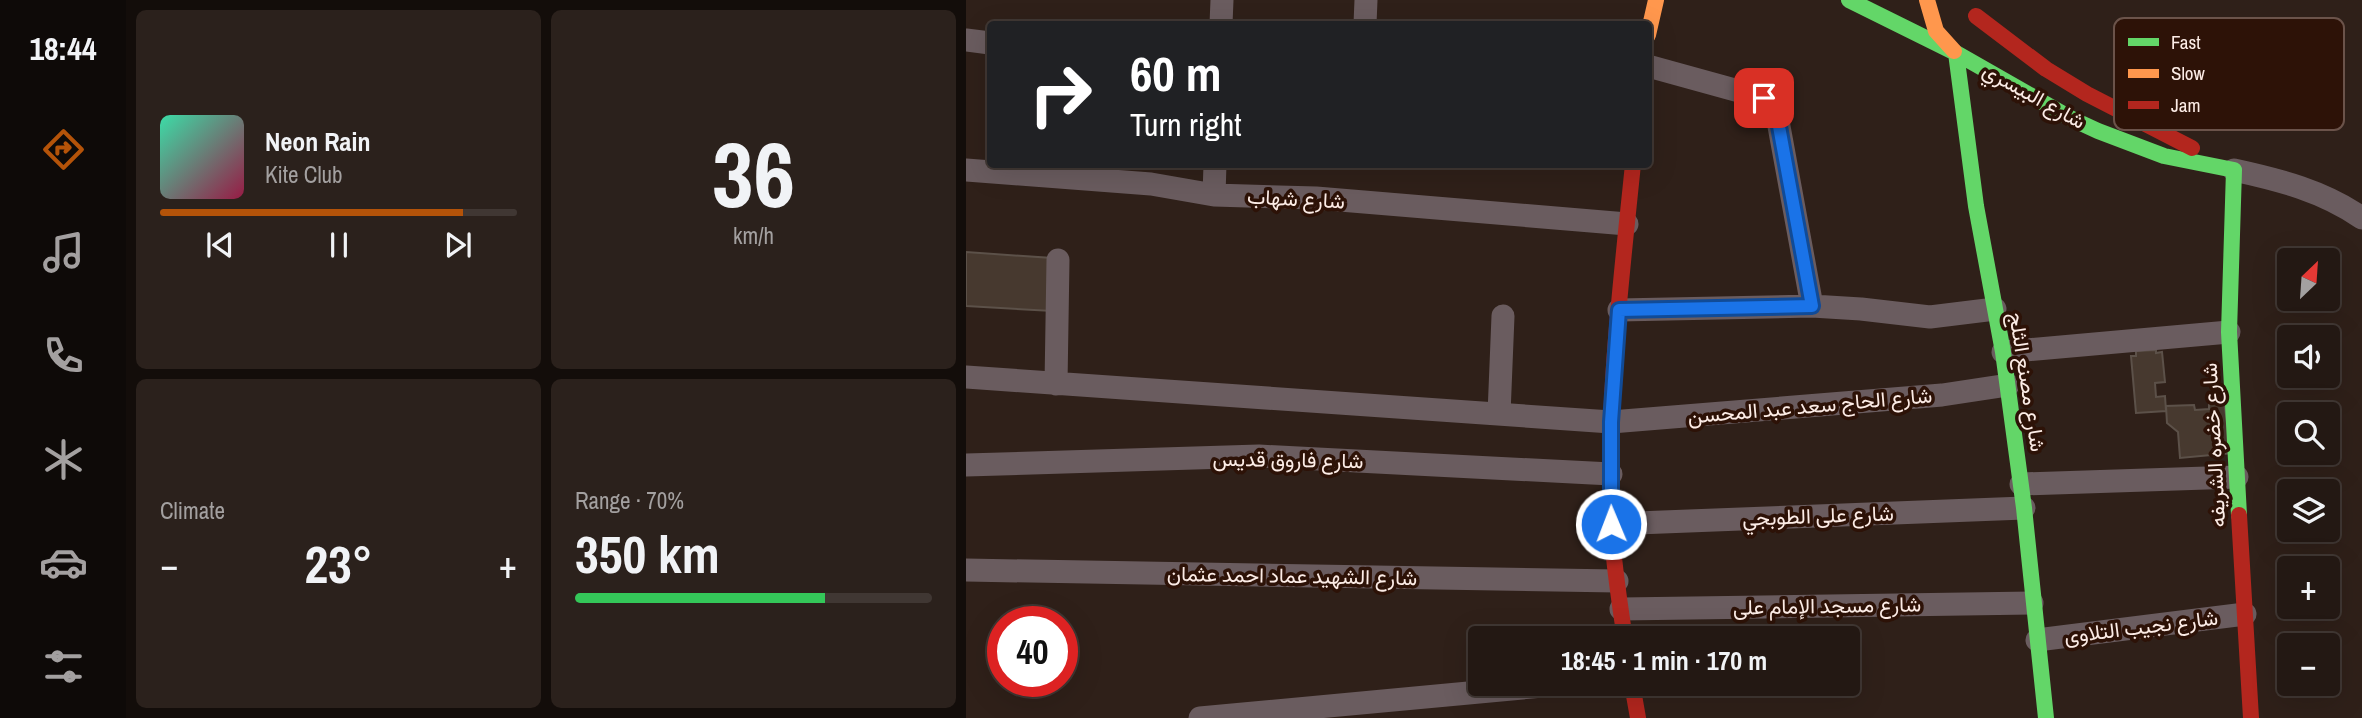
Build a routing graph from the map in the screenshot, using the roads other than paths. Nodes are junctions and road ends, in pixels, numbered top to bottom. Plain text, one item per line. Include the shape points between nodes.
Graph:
1 (1222, 0) edge
2 (1366, 0) edge
3 (1656, 0) edge
4 (1849, 0) edge
5 (1927, 0) edge
6 (1972, 20) edge
7 (1221, 21) edge
8 (1365, 21) edge
9 (1651, 21) edge
10 (966, 40) edge
11 (987, 43) edge
12 (1956, 53) junction
13 (1652, 67) edge
14 (2114, 108) edge
15 (2157, 130) edge
16 (1215, 168) edge
17 (1633, 168) edge
18 (966, 170) edge
19 (2234, 170) junction
20 (1214, 195) junction
21 (2362, 218) edge
22 (1627, 224) junction
23 (1058, 260) dead end
24 (1812, 306) junction
25 (1995, 309) junction
26 (1619, 310) junction
27 (1503, 316) dead end
28 (2229, 332) junction
29 (2003, 352) junction
30 (966, 377) edge
31 (1056, 384) junction
32 (2008, 385) junction
33 (1499, 414) junction
34 (1611, 422) junction
35 (966, 465) edge
36 (1611, 474) junction
37 (2237, 477) junction
38 (2021, 484) junction
39 (2024, 508) junction
40 (1611, 524) junction
41 (966, 570) edge
42 (1617, 581) junction
43 (2032, 603) junction
44 (1621, 609) junction
45 (2245, 614) junction
46 (1623, 626) edge
47 (2037, 640) junction
48 (1468, 693) edge
49 (1634, 696) edge
50 (1200, 718) edge
51 (1638, 718) edge
52 (2046, 718) edge
53 (2251, 718) edge

1 - 7 street
2 - 8 street
3 - 9 street
4 - 12 street, شارع البيسري
5 - 12 street via 1936,31
6 - 12 street
6 - 14 street, شارع البيسري
10 - 11 street
12 - 19 street, شارع البيسري via 2072,119 2130,145
12 - 25 street, شارع مصنع الثلج
13 - 24 street via 1773,104
15 - 19 street, شارع البيسري
16 - 20 street
17 - 22 street
18 - 20 street, شارع شهاب via 1151,184
19 - 21 street, شارع البيسري via 2289,182
19 - 28 street, شارع خضره الشريفه
20 - 22 street, شارع شهاب via 1316,198
22 - 26 street
23 - 31 street
24 - 25 street via 1930,317
24 - 26 street
25 - 29 street, شارع مصنع الثلج
26 - 34 street
27 - 33 street
28 - 29 street
28 - 37 street, شارع خضره الشريفه
29 - 32 street, شارع مصنع الثلج
30 - 31 street, شارع الحاج سعد عبد المحسن
31 - 33 street, شارع الحاج سعد عبد المحسن
32 - 34 street, شارع الحاج سعد عبد المحسن via 1942,395
32 - 38 street, شارع مصنع الثلج
33 - 34 street, شارع الحاج سعد عبد المحسن
34 - 36 street
35 - 36 street, شارع فاروق قديس via 1259,456
36 - 40 street
37 - 38 street
37 - 45 street, شارع خضره الشريفه
38 - 39 street, شارع مصنع الثلج
39 - 40 street, شارع على الطوبجي
39 - 43 street, شارع مصنع الثلج
40 - 42 street
41 - 42 street, شارع الشهيد عماد احمد عثمان
42 - 44 street
43 - 44 street, شارع مسجد الإمام على
43 - 47 street, شارع مصنع الثلج
44 - 46 street
45 - 47 street, شارع نجيب التلاوى
45 - 53 street, شارع خضره الشريفه
47 - 52 street, شارع مصنع الثلج
48 - 50 street
49 - 51 street

